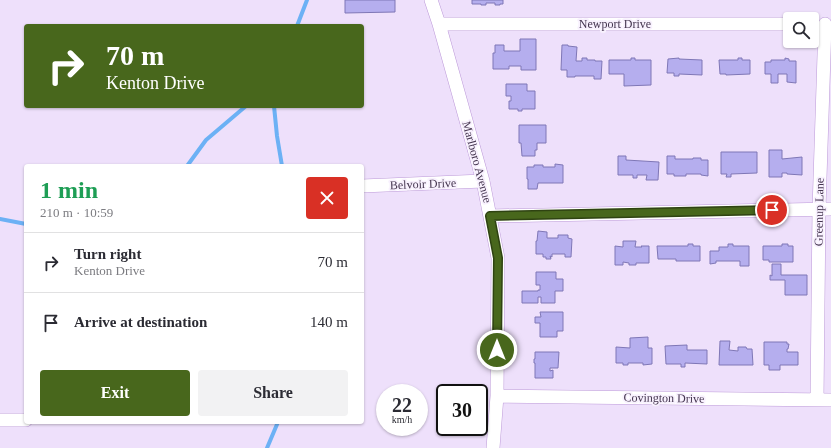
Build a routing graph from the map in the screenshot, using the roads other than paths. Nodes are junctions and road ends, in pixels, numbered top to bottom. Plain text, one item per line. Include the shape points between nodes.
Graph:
1 (431, 0) edge
2 (439, 24) junction
3 (783, 24) edge
4 (823, 24) edge
5 (483, 182) junction
6 (364, 186) edge
7 (825, 209) edge
8 (490, 216) junction
9 (497, 396) junction
10 (817, 400) junction
11 (831, 400) edge
12 (0, 420) edge
13 (24, 420) edge
14 (493, 448) edge

1 - 2 street, Marlboro Avenue
2 - 3 street, Newport Drive
2 - 5 street, Marlboro Avenue
4 - 7 street, Greenup Lane
5 - 6 street, Belvoir Drive
5 - 8 street, Marlboro Avenue
7 - 8 street
7 - 10 street, Greenup Lane
8 - 9 street, Marlboro Avenue via 498,258
9 - 10 street, Covington Drive
9 - 14 street, Marlboro Avenue
10 - 11 street, Covington Drive
12 - 13 street

